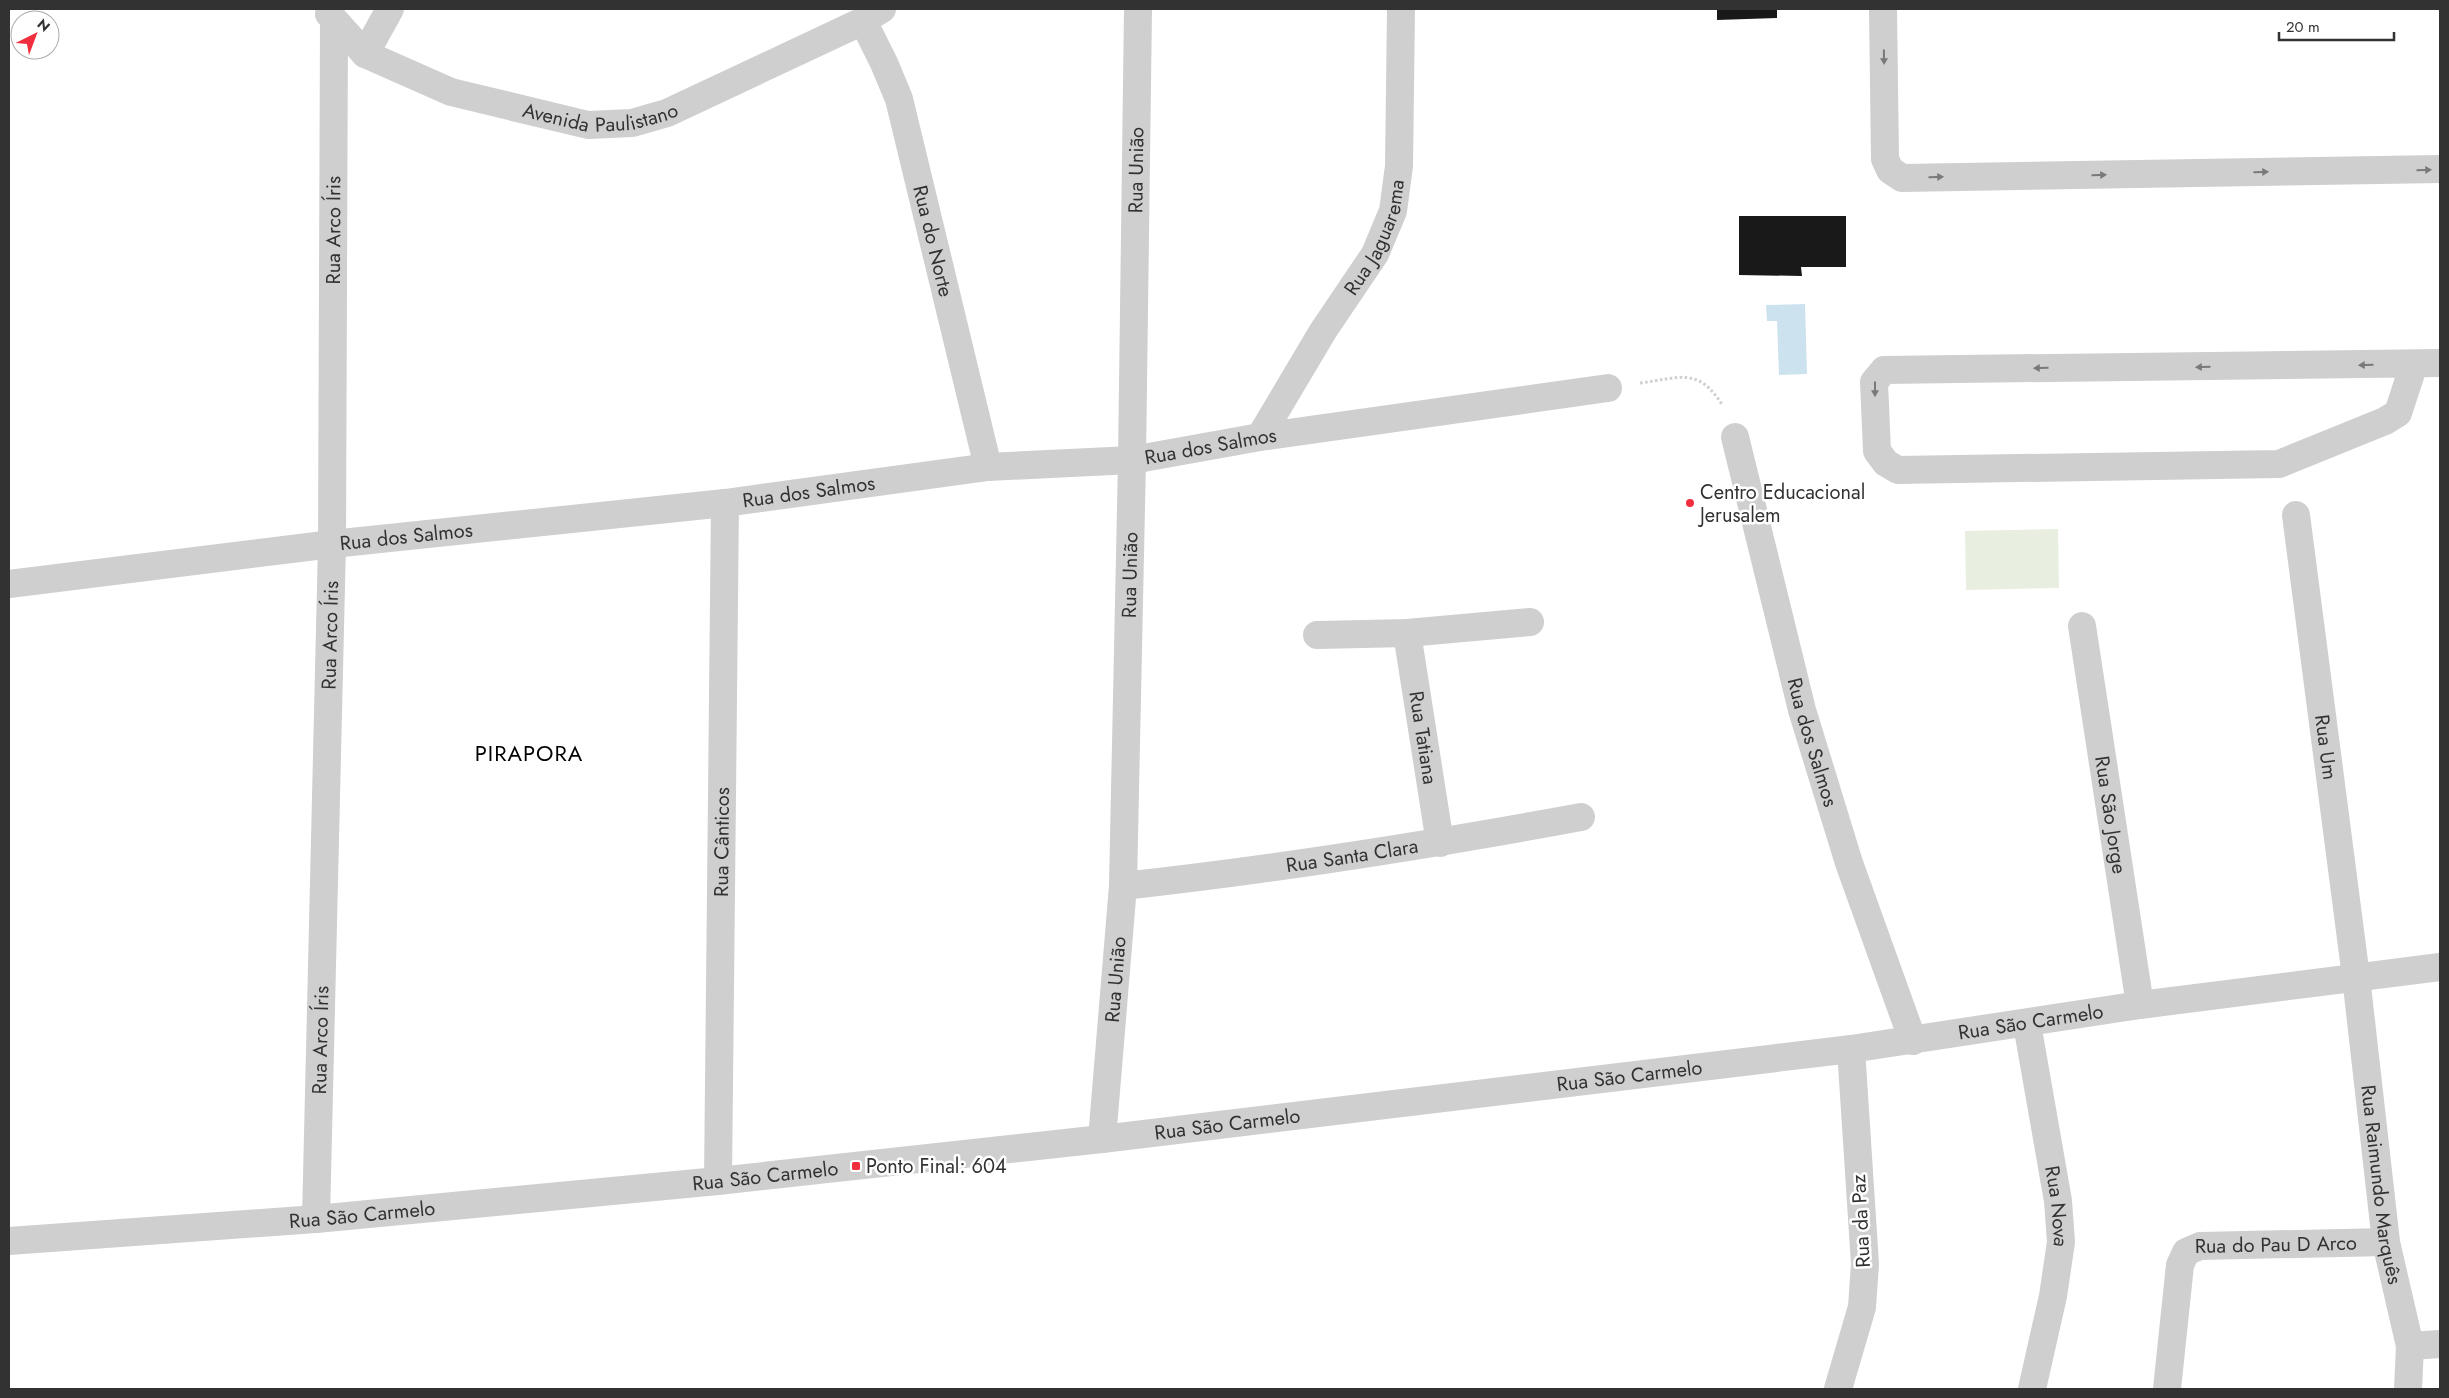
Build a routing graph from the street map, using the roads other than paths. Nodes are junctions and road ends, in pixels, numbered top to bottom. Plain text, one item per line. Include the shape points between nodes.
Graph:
1 (390, 9) edge
2 (1138, 9) edge
3 (1401, 9) edge
4 (1883, 9) edge
5 (330, 15) edge
6 (873, 15) edge
7 (365, 54) junction
8 (2440, 169) edge
9 (2427, 364) edge
10 (1608, 388) road end
11 (1260, 437) junction
12 (1734, 437) road end
13 (1132, 460) junction
14 (988, 467) junction
15 (725, 503) junction
16 (2296, 516) dead end
17 (332, 544) junction
18 (9, 584) edge
19 (1530, 622) dead end
20 (2082, 626) dead end
21 (1407, 633) junction
22 (1316, 634) dead end
23 (1581, 817) dead end
24 (1440, 842) junction
25 (1123, 886) junction
26 (2440, 967) edge
27 (2356, 978) junction
28 (2140, 1005) junction
29 (2027, 1024) junction
30 (1913, 1040) junction
31 (1851, 1050) junction
32 (1102, 1139) junction
33 (718, 1181) junction
34 (316, 1219) junction
35 (9, 1241) edge
36 (2386, 1242) junction
37 (2440, 1344) edge
38 (2410, 1346) junction
39 (1838, 1389) edge
40 (2032, 1389) edge
41 (2167, 1389) edge
42 (2408, 1389) edge

1 - 7 street
2 - 13 street, Rua União
3 - 11 street, Rua Jaguarema via 1399,166 1393,211 1375,254 1323,331
4 -> 8 street via 1885,159 1890,170 1902,178
5 - 7 street, Avenida Paulistano
5 - 17 street, Rua Arco Íris
6 - 7 street, Avenida Paulistano via 667,113 632,123 588,125 451,92
6 - 14 street, Rua do Norte via 884,63 899,99
9 -> 9 street via 1884,370 1874,382 1877,451 1886,463 1898,470 2279,464 2398,413
10 - 11 street, Rua dos Salmos
11 - 13 street, Rua dos Salmos
12 - 30 street, Rua dos Salmos via 1802,710 1849,863
13 - 14 street, Rua dos Salmos
13 - 25 street, Rua União
14 - 15 street, Rua dos Salmos
15 - 17 street, Rua dos Salmos
15 - 33 street, Rua Cânticos
16 - 27 street, Rua Um
17 - 18 street, Rua dos Salmos
17 - 34 street, Rua Arco Íris
19 - 21 street
20 - 28 street, Rua São Jorge
21 - 22 street
21 - 24 street, Rua Tatiana
23 - 24 street, Rua Santa Clara
24 - 25 street, Rua Santa Clara via 1253,871
25 - 32 street, Rua União
26 - 27 street, Rua São Carmelo
27 - 28 street, Rua São Carmelo
27 - 36 street, Rua Raimundo Marquês
28 - 29 street, Rua São Carmelo
29 - 30 street, Rua São Carmelo
29 - 40 street, Rua Nova via 2058,1201 2060,1242 2053,1296
30 - 31 street, Rua São Carmelo
31 - 32 street, Rua São Carmelo
31 - 39 street, Rua da Paz via 1865,1264 1862,1307
32 - 33 street, Rua São Carmelo
33 - 34 street, Rua São Carmelo
34 - 35 street, Rua São Carmelo
36 - 38 street, Rua Raimundo Marquês
36 - 41 street, Rua do Pau D Arco via 2200,1246 2186,1252 2180,1265
37 - 38 street
38 - 42 street, Rua Raimundo Marquês

